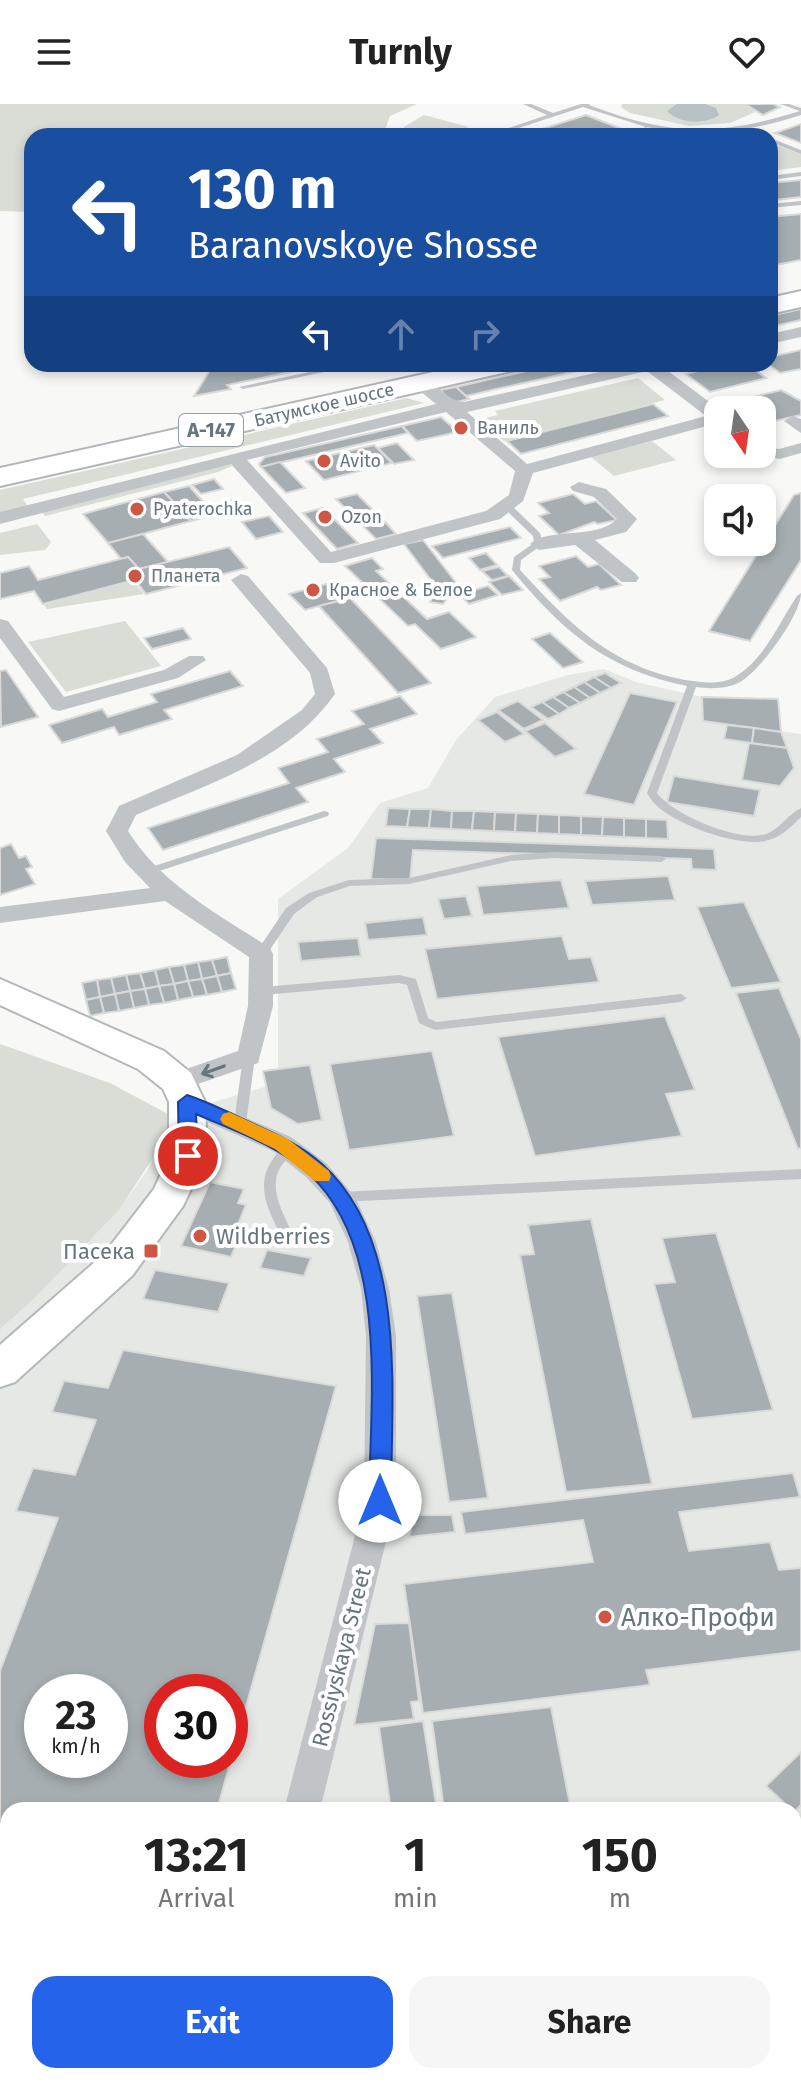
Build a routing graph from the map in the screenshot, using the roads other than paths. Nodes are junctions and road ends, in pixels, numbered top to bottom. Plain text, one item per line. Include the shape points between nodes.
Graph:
1 (526, 104) edge
2 (783, 104) edge
3 (585, 105) edge
4 (801, 112) edge
5 (553, 115) junction
6 (513, 128) edge
7 (640, 128) edge
8 (763, 128) edge
9 (778, 143) edge
10 (801, 152) edge
11 (801, 174) edge
12 (778, 177) edge
13 (801, 203) edge
14 (778, 205) edge
15 (801, 299) edge
16 (778, 304) edge
17 (801, 332) edge
18 (778, 337) edge
19 (318, 372) edge
20 (471, 372) edge
21 (623, 372) edge
22 (663, 372) edge
23 (421, 383) junction
24 (243, 387) dead end
25 (704, 405) edge
26 (448, 406) junction
27 (704, 421) edge
28 (801, 448) edge
29 (776, 454) edge
30 (235, 458) junction
31 (524, 470) junction
32 (0, 477) edge
33 (579, 487) dead end
34 (508, 507) junction
35 (0, 518) edge
36 (578, 539) junction
37 (539, 544) junction
38 (629, 578) dead end
39 (241, 580) dead end
40 (801, 596) edge
41 (1, 625) edge
42 (196, 660) dead end
43 (692, 684) junction
44 (801, 811) edge
45 (324, 814) dead end
46 (661, 859) dead end
47 (149, 871) junction
48 (169, 893) junction
49 (0, 915) edge
50 (261, 954) junction
51 (0, 991) edge
52 (263, 991) junction
53 (681, 998) dead end
54 (249, 1057) junction
55 (182, 1092) junction
56 (240, 1123) junction
57 (289, 1149) junction
58 (801, 1174) edge
59 (341, 1197) junction
60 (286, 1233) dead end
61 (0, 1370) edge
62 (304, 1802) edge

1 - 5 lane
2 - 4 lane
3 - 5 lane
3 - 7 lane
4 - 8 lane
5 - 6 lane
9 - 10 lane
11 - 12 lane
13 - 14 lane
15 - 16 highway
17 - 18 street
19 - 24 lane
20 - 23 highway, Батумское шоссе / А-147
21 - 26 street via 464,407
22 - 25 street
23 - 26 street
23 - 32 highway, Батумское шоссе / А-147
26 - 30 street
26 - 31 street
27 - 31 street
28 - 29 street
30 - 34 street via 327,559
30 - 35 street
31 - 34 street via 522,491
33 - 36 street via 600,493 628,519 619,528
34 - 37 lane via 537,535
36 - 37 street
36 - 38 street
37 - 43 lane via 517,559 516,570 566,626 623,666
39 - 47 street via 320,672 325,694 309,714 245,760 127,811 117,831
40 - 43 lane via 740,678 716,686
41 - 42 street via 59,705 171,674
43 - 44 lane via 652,793 659,805 745,840 779,832
45 - 47 lane
46 - 50 lane via 511,858 409,881 349,883 313,895 290,911
47 - 48 street
48 - 49 street
48 - 50 street
50 - 52 street
51 - 55 main road, Rossiyskaya Street via 151,1060
52 - 53 lane via 399,979 412,982 423,1020 435,1026
52 - 54 street
54 -> 55 street
54 - 56 lane
55 - 56 street, Rossiyskaya Street
55 - 61 main road via 188,1156 170,1196 118,1265
56 - 57 street, Rossiyskaya Street
57 - 59 street, Rossiyskaya Street
57 - 60 lane via 269,1171 268,1183
58 - 59 lane
59 - 62 street, Rossiyskaya Street via 362,1242 379,1320 380,1501

